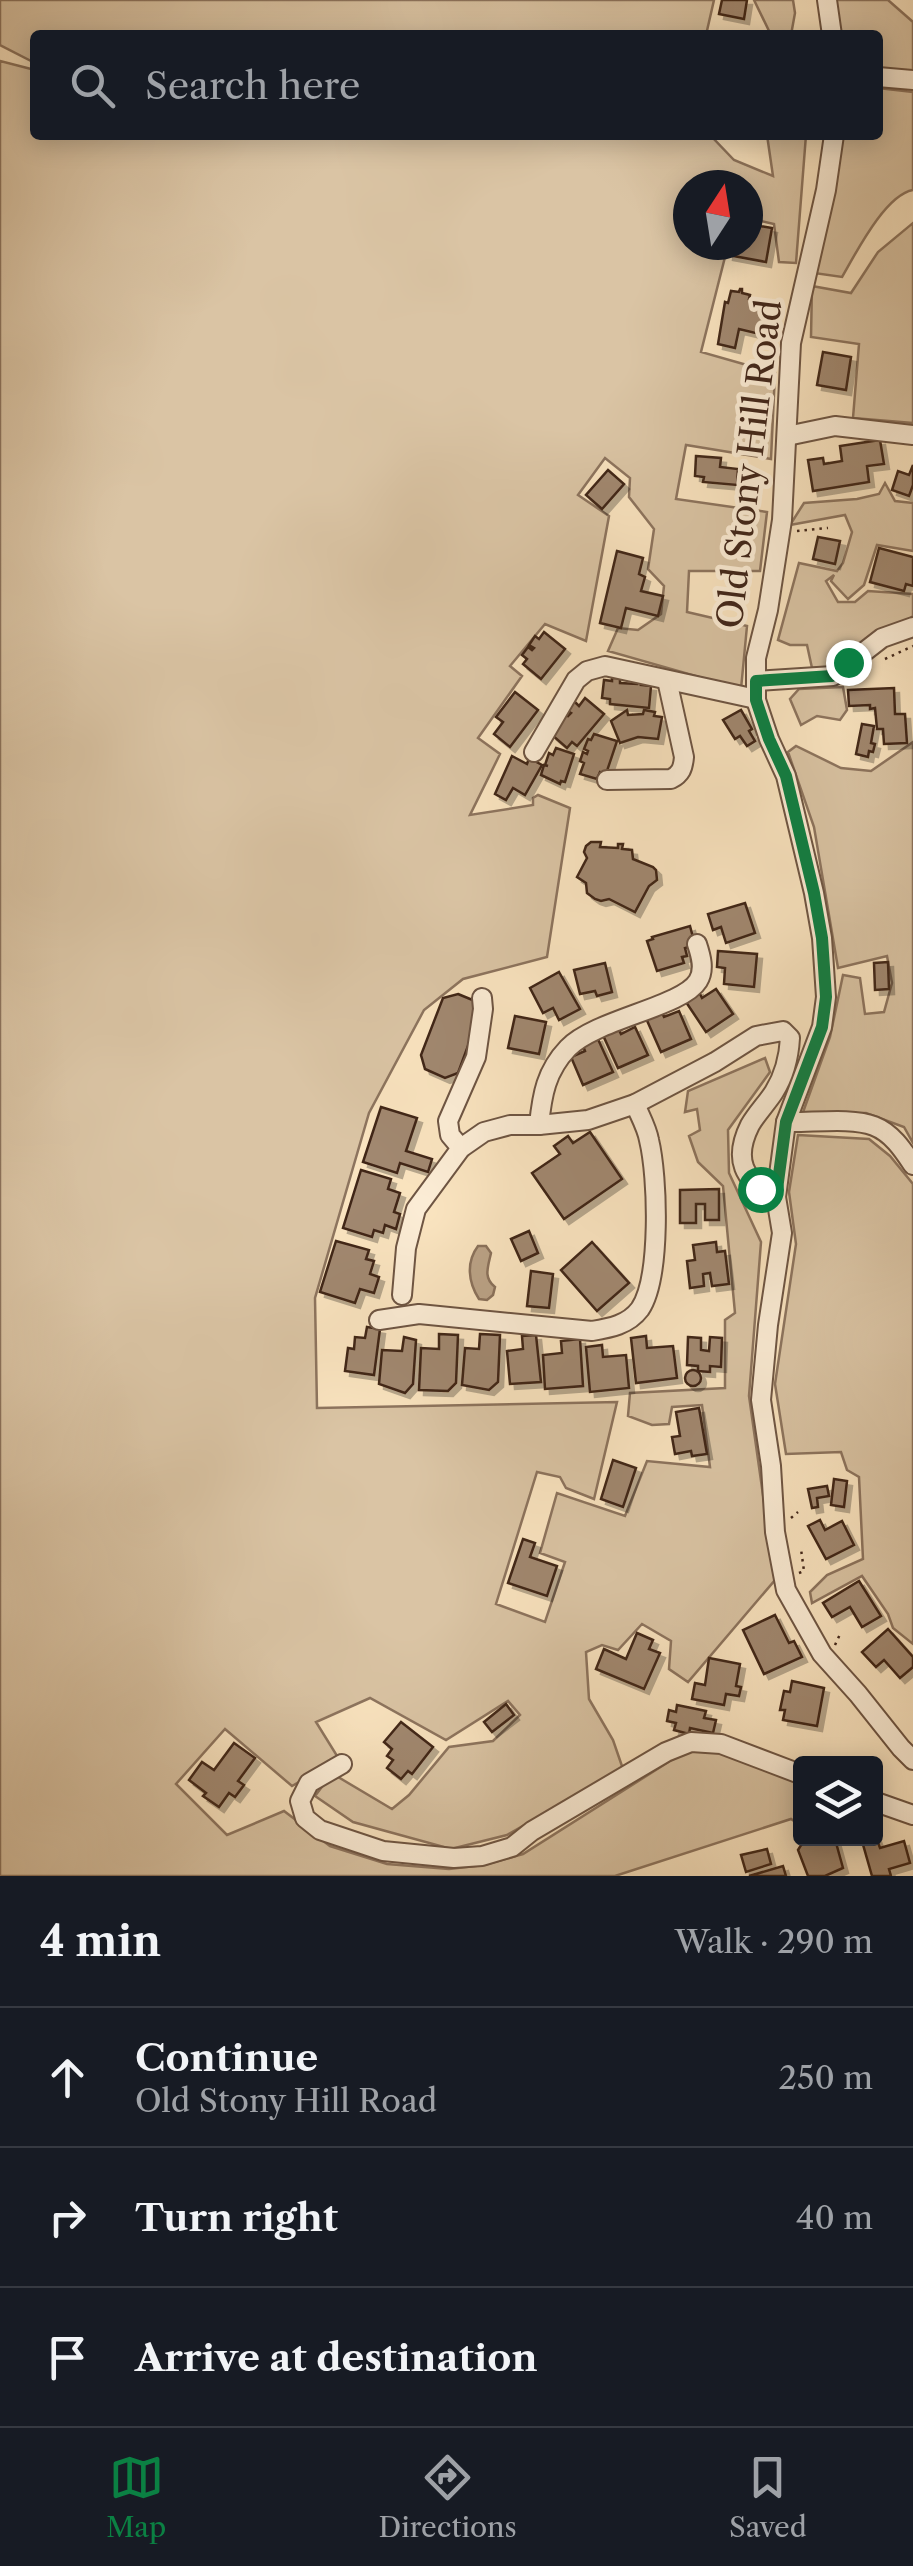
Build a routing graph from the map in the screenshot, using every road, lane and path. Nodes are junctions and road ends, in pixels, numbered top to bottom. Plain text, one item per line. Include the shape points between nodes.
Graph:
1 (811, 0) edge
2 (830, 18) edge
3 (883, 78) edge
4 (913, 80) edge
5 (833, 140) edge
6 (913, 435) edge
7 (786, 436) junction
8 (828, 528) dead end
9 (780, 532) junction
10 (913, 627) edge
11 (667, 680) junction
12 (756, 690) junction
13 (534, 752) dead end
14 (607, 780) dead end
15 (697, 944) dead end
16 (482, 998) dead end
17 (635, 1104) junction
18 (786, 1122) junction
19 (539, 1126) junction
20 (461, 1148) junction
21 (913, 1165) edge
22 (776, 1197) junction
23 (402, 1295) dead end
24 (380, 1320) dead end
25 (913, 1760) edge
26 (342, 1764) dead end
27 (793, 1771) edge
28 (883, 1804) edge
29 (913, 1815) edge

1 - 2 street
3 - 4 street
5 - 7 street, Old Stony Hill Road via 792,343
6 - 7 street via 835,426
7 - 9 street, Old Stony Hill Road
8 - 9 path
9 - 12 street, Old Stony Hill Road
10 - 12 street via 882,638 832,676
11 - 12 street
11 - 13 street via 605,666 588,671
11 - 14 street via 683,767 671,778
12 - 18 street, Old Stony Hill Road via 786,776 822,938 822,1027
15 - 19 street via 699,980 686,992 570,1046 542,1092
16 - 20 street via 476,1057 448,1121
17 - 19 street via 588,1120
17 - 22 street via 756,1036 783,1032 790,1038 786,1066 742,1149 750,1179
17 - 24 street via 649,1139 656,1244 640,1309 630,1318 592,1331 418,1314
18 - 21 street via 875,1126
18 - 22 street, Old Stony Hill Road
19 - 20 street via 484,1132
20 - 23 street via 416,1210
22 - 25 street, Old Stony Hill Road via 782,1233 761,1400 786,1590 822,1654
26 - 27 street via 309,1783 300,1801 320,1830 383,1851 454,1858 512,1846 691,1742 721,1744
28 - 29 street

